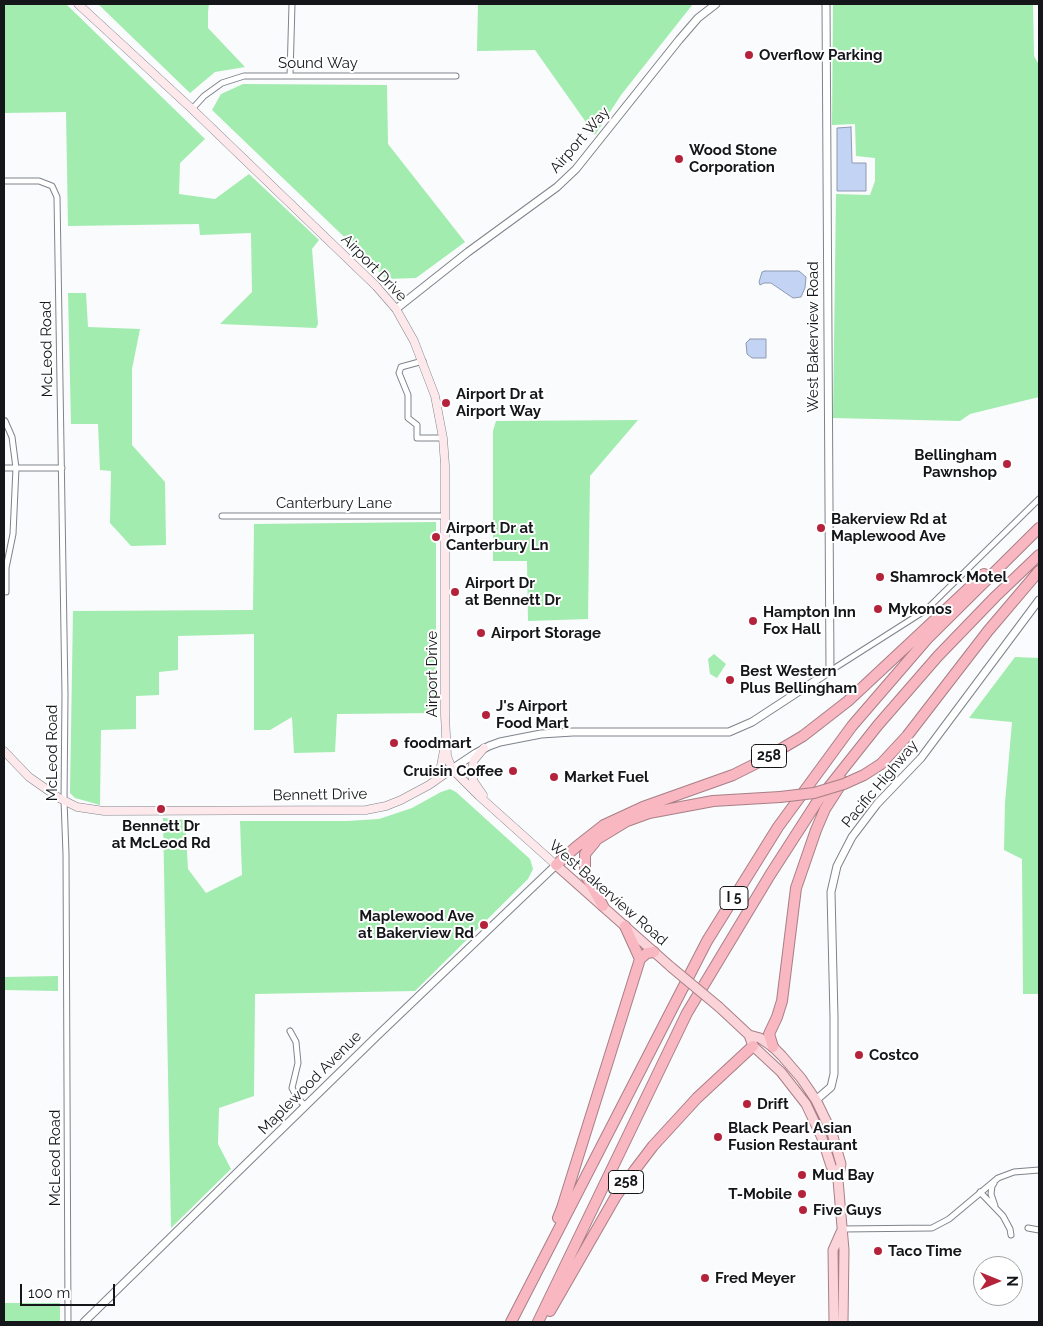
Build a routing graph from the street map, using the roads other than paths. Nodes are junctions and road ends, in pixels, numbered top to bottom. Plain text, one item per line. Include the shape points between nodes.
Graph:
1 (78, 4) edge
2 (292, 4) edge
3 (716, 4) edge
4 (826, 4) edge
5 (290, 75) junction
6 (456, 76) dead end
7 (192, 109) junction
8 (4, 181) edge
9 (396, 309) junction
10 (423, 361) junction
11 (5, 421) edge
12 (443, 438) junction
13 (4, 468) edge
14 (16, 468) junction
15 (62, 468) junction
16 (1039, 499) edge
17 (222, 516) dead end
18 (445, 516) junction
19 (1038, 529) edge
20 (1039, 555) edge
21 (1039, 571) edge
22 (6, 592) dead end
23 (1039, 600) edge
24 (830, 671) junction
25 (878, 725) junction
26 (446, 739) junction
27 (484, 748) junction
28 (4, 751) edge
29 (452, 769) junction
30 (432, 783) junction
31 (64, 800) junction
32 (495, 812) junction
33 (603, 835) junction
34 (556, 865) junction
35 (603, 906) junction
36 (625, 926) junction
37 (654, 952) junction
38 (640, 959) junction
39 (290, 1031) dead end
40 (749, 1035) junction
41 (753, 1046) junction
42 (774, 1047) junction
43 (816, 1100) junction
44 (306, 1106) junction
45 (1039, 1170) edge
46 (998, 1178) junction
47 (838, 1180) junction
48 (980, 1192) junction
49 (996, 1208) junction
50 (1028, 1228) dead end
51 (842, 1229) junction
52 (1039, 1230) edge
53 (1011, 1236) dead end
54 (68, 1322) edge
55 (84, 1322) edge
56 (510, 1322) edge
57 (538, 1322) edge
58 (543, 1322) edge
59 (834, 1322) edge
60 (843, 1322) edge

1 - 7 main road, Airport Drive
2 - 5 street
3 - 9 street, Airport Way via 698,18 679,40 576,169 557,187
4 - 24 street, West Bakerview Road
5 - 6 street, Sound Way
5 - 7 street, Sound Way via 244,76 222,83
7 - 9 main road, Airport Drive
8 - 15 street, McLeod Road via 39,181 52,186 57,197
9 - 10 main road, Airport Drive
10 - 12 main road, Airport Drive via 435,396
10 - 12 street via 401,367 399,373 408,395 408,418 417,425 417,438
11 - 14 street via 12,437
12 - 18 main road, Airport Drive
13 - 14 street
14 - 15 street
14 - 22 street
15 - 31 street, McLeod Road
16 - 24 street via 926,610
17 - 18 street, Canterbury Lane
18 - 26 main road, Airport Drive
19 - 34 highway, 258 via 947,606 848,700 803,736 733,774 604,825
19 - 56 highway, I 5 via 927,639 852,726 778,827 707,941
20 - 25 highway, I 5 via 938,656
21 - 33 highway, bridge via 881,764 844,784 814,793 673,808 628,821
23 - 43 street, Pacific Highway via 921,758 877,804 852,837 837,866 831,892 834,1074 831,1087
24 - 27 street, Bennett Drive via 752,722 729,732 541,734
25 - 42 highway via 825,809 803,862 796,888 782,1001 769,1034
25 - 57 highway, I 5 via 817,802 687,1012
26 - 29 main road, Airport Drive
26 - 30 main road via 440,771
27 - 29 street, Bennett Drive
27 - 32 main road via 472,764 472,777
28 - 31 main road, Bennett Drive via 29,777
29 - 30 main road, Bennett Drive
29 - 32 main road, West Bakerview Road
30 - 31 main road, Bennett Drive via 401,800 366,810 104,811 77,807
31 - 54 street, McLeod Road
32 - 34 main road, West Bakerview Road
33 - 34 highway
33 - 35 highway via 585,854 584,865 585,874
34 - 35 main road, West Bakerview Road
34 - 44 street, Maplewood Avenue
35 - 36 main road, West Bakerview Road
36 - 37 main road, West Bakerview Road
36 - 38 highway
37 - 38 highway
37 - 40 main road, West Bakerview Road, bridge
38 - 56 highway via 562,1208
39 - 44 street via 296,1042 298,1063 292,1088
40 - 41 main road, West Bakerview Road
40 - 42 main road, West Bakerview Road
41 - 47 main road, West Bakerview Road via 781,1072 806,1104
41 - 58 highway, 258 via 697,1098 634,1171 616,1196
42 - 43 main road, West Bakerview Road
43 - 47 main road, West Bakerview Road via 830,1127 841,1164
44 - 55 street, Maplewood Avenue
45 - 46 street via 1014,1172
46 - 48 street
46 - 49 street via 991,1194
47 - 51 main road, West Bakerview Road
48 - 49 street
48 - 51 street via 932,1228
49 - 53 street via 1007,1222
50 - 52 street
51 - 59 main road, West Bakerview Road via 834,1250
51 - 60 main road, West Bakerview Road

